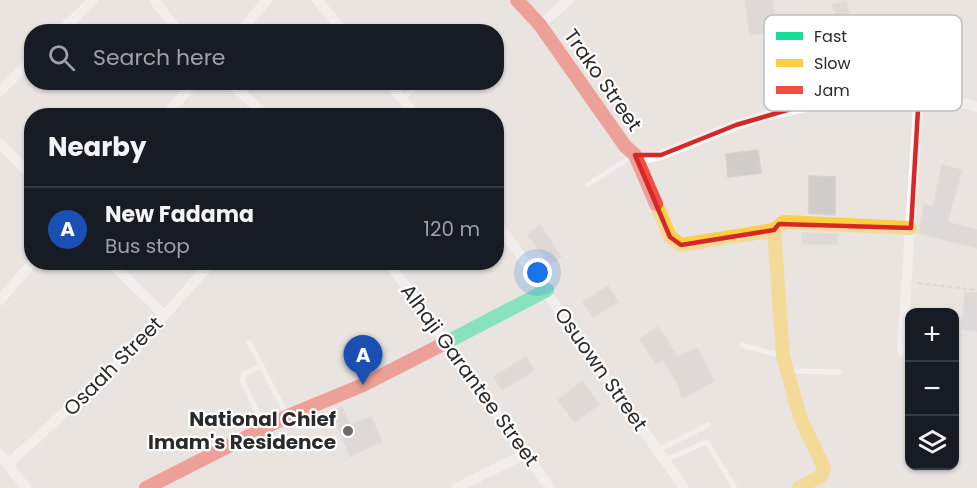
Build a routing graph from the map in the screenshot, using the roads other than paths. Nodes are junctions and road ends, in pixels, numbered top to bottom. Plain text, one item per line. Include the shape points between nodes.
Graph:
1 (93, 0) edge
2 (154, 0) edge
3 (267, 0) edge
4 (317, 0) edge
5 (517, 0) edge
6 (569, 0) edge
7 (68, 24) edge
8 (173, 24) edge
9 (247, 24) edge
10 (337, 24) edge
11 (540, 25) junction
12 (24, 68) edge
13 (188, 90) edge
14 (238, 90) edge
15 (396, 90) edge
16 (412, 90) edge
17 (0, 91) edge
18 (403, 98) junction
19 (962, 103) edge
20 (977, 107) edge
21 (172, 108) edge
22 (258, 108) edge
23 (410, 108) edge
24 (784, 111) edge
25 (918, 111) edge
26 (0, 144) edge
27 (635, 155) junction
28 (24, 168) edge
29 (587, 185) dead end
30 (911, 228) junction
31 (774, 230) junction
32 (504, 232) edge
33 (26, 270) edge
34 (118, 270) edge
35 (205, 270) edge
36 (394, 270) edge
37 (547, 290) junction
38 (0, 300) edge
39 (164, 315) junction
40 (249, 342) dead end
41 (448, 342) junction
42 (742, 345) dead end
43 (902, 351) dead end
44 (783, 356) junction
45 (262, 364) junction
46 (786, 371) junction
47 (840, 372) dead end
48 (288, 416) junction
49 (708, 425) dead end
50 (265, 428) junction
51 (657, 450) junction
52 (527, 453) junction
53 (0, 454) edge
54 (665, 460) junction
55 (8, 464) junction
56 (26, 488) edge
57 (146, 488) edge
58 (456, 488) edge
59 (550, 488) edge
60 (684, 488) edge
61 (735, 488) edge
62 (800, 488) edge

1 - 7 street
2 - 8 street
3 - 9 street
4 - 10 street
5 - 11 street, Trako Street
6 - 11 street
11 - 27 street, Trako Street
12 - 17 street
13 - 21 street
14 - 22 street
15 - 18 street
16 - 18 lane
18 - 23 street
19 - 20 street
24 - 27 street via 736,125 661,155
25 - 30 street
26 - 28 street
27 - 29 lane
27 - 31 street, Trako Street via 675,242 681,245
30 - 31 street via 784,222
30 - 43 street
31 - 44 street
32 - 37 street, Osuown Street
33 - 38 street
34 - 39 street
35 - 39 street, Osaah Street
36 - 41 street, Alhaji Garantee Street
37 - 41 street
37 - 51 street, Osuown Street
39 - 55 street, Osaah Street via 109,373
40 - 45 lane
41 - 48 street via 363,385
41 - 52 street, Alhaji Garantee Street
42 - 44 lane
44 - 46 street
45 - 48 lane
45 - 50 lane via 244,374 242,381
46 - 47 lane
46 - 62 street via 800,417 824,468 820,476
48 - 50 street
49 - 51 lane
50 - 57 street
51 - 54 street, Osuown Street
52 - 58 street
52 - 59 street, Alhaji Garantee Street
53 - 55 street
54 - 60 street, Osuown Street
54 - 61 lane via 707,442
55 - 56 street

